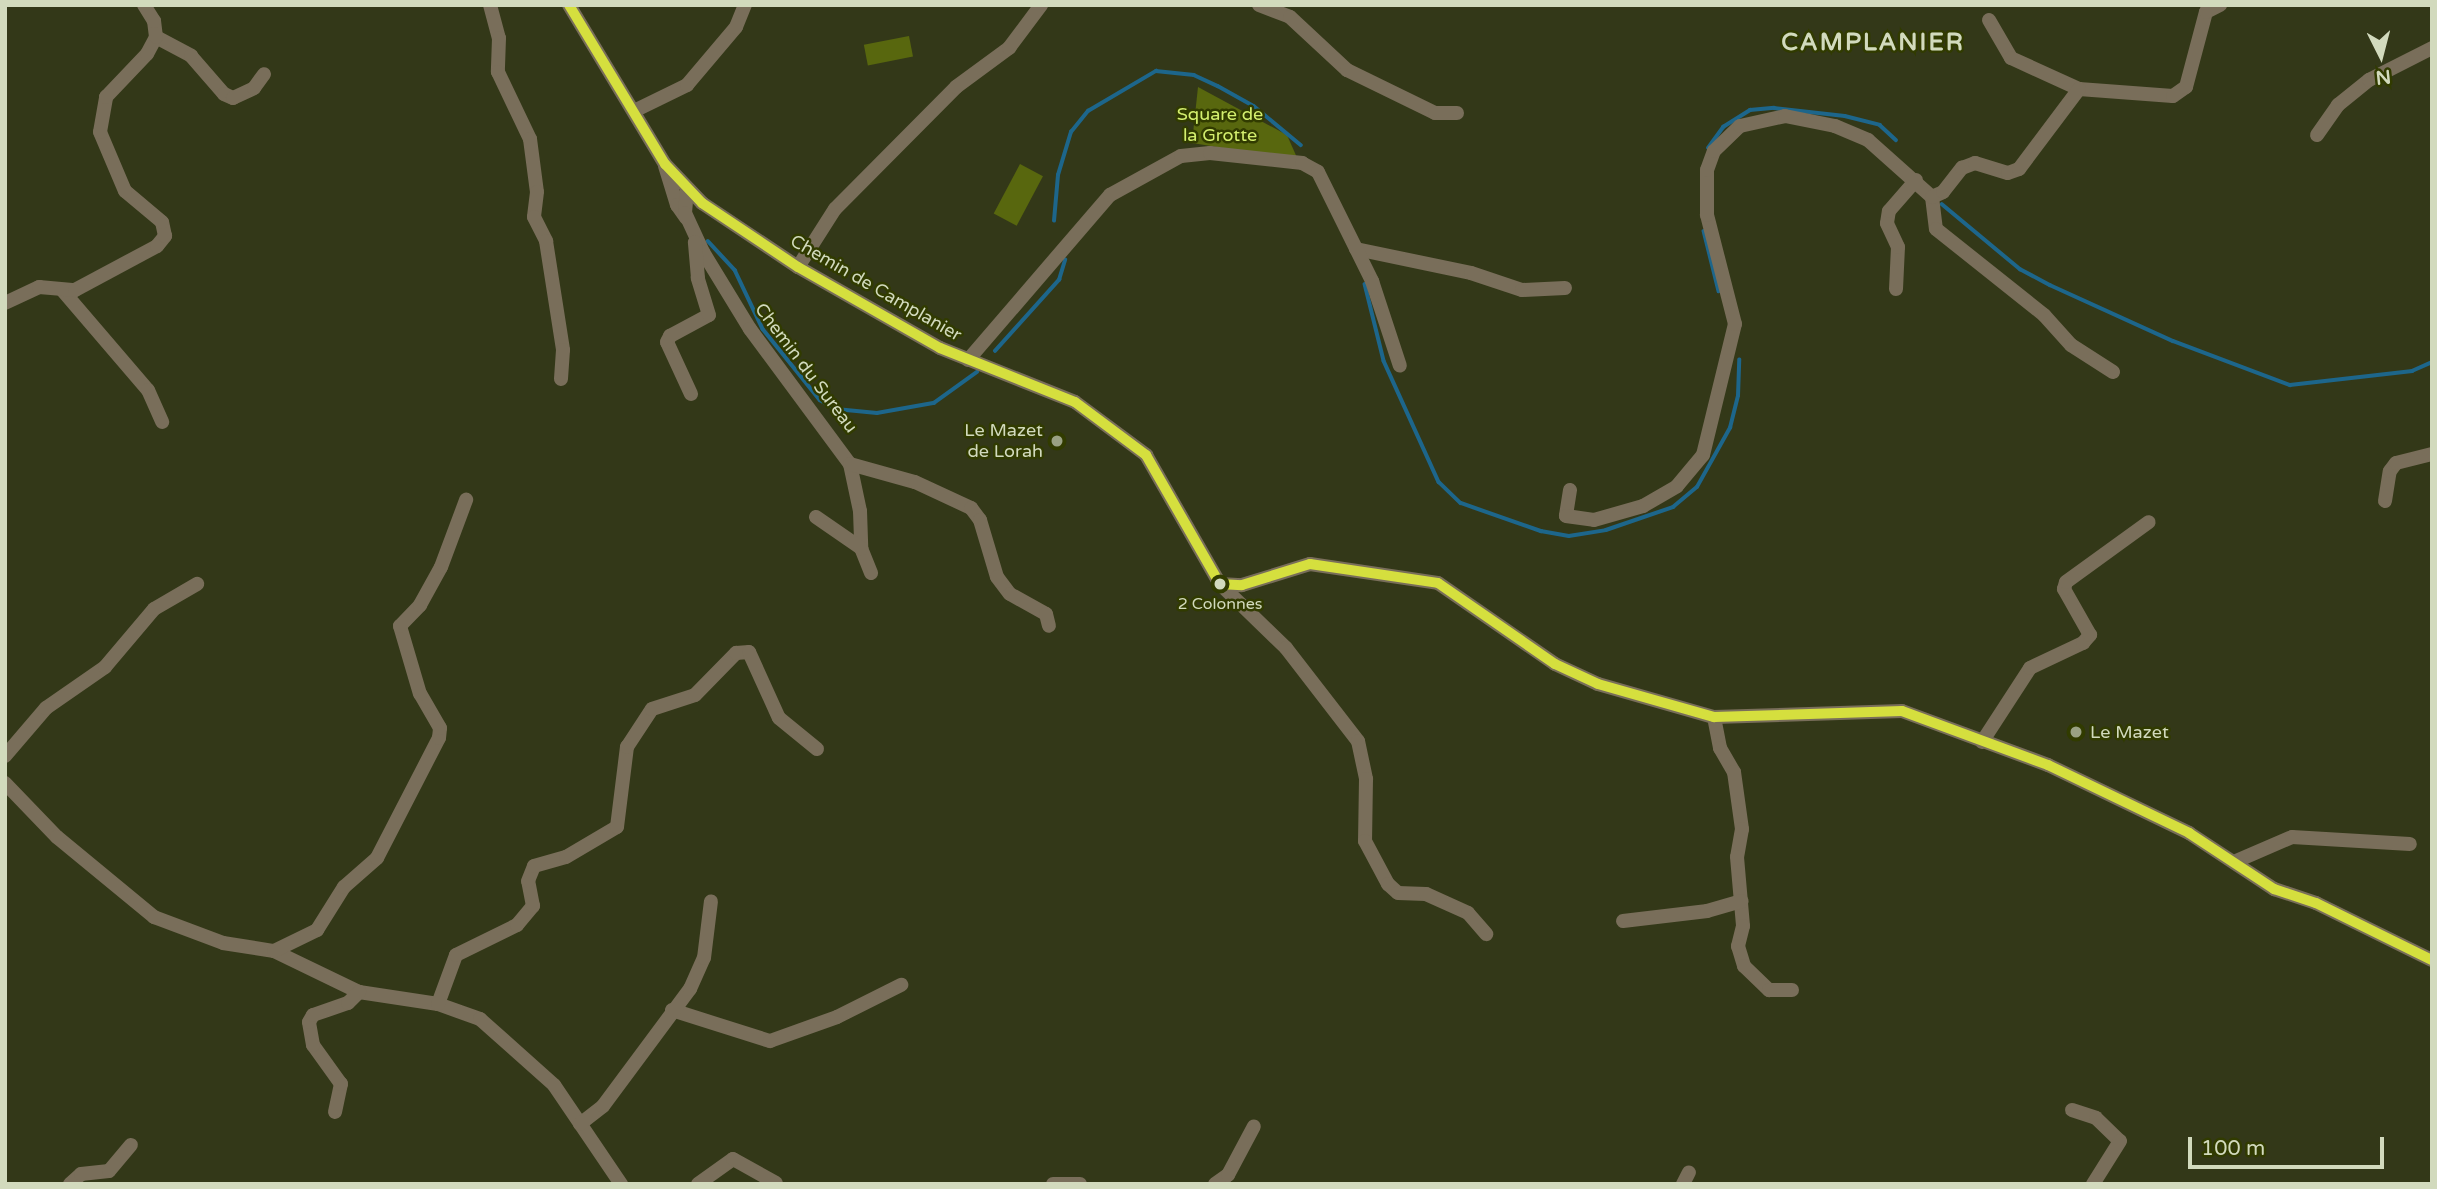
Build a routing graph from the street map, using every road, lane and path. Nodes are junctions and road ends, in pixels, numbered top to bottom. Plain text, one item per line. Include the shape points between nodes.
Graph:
1 (144, 5) edge
2 (490, 5) edge
3 (569, 5) edge
4 (745, 5) edge
5 (1041, 5) edge
6 (1259, 5) edge
7 (2221, 5) edge
8 (1989, 20) dead end
9 (156, 37) junction
10 (2432, 48) edge
11 (264, 75) dead end
12 (2079, 89) junction
13 (636, 110) junction
14 (1457, 113) dead end
15 (2316, 135) dead end
16 (665, 164) junction
17 (1916, 180) junction
18 (687, 190) junction
19 (1937, 195) junction
20 (702, 203) junction
21 (692, 228) junction
22 (1356, 249) junction
23 (799, 267) junction
24 (1564, 288) dead end
25 (1896, 289) dead end
26 (64, 291) junction
27 (5, 303) edge
28 (968, 360) junction
29 (1400, 366) dead end
30 (2113, 372) dead end
31 (561, 379) dead end
32 (691, 394) dead end
33 (162, 422) dead end
34 (2432, 454) edge
35 (850, 464) junction
36 (1570, 490) dead end
37 (466, 500) dead end
38 (2385, 501) dead end
39 (816, 517) dead end
40 (2149, 522) dead end
41 (862, 548) junction
42 (871, 573) dead end
43 (197, 584) dead end
44 (1220, 584) junction
45 (1049, 626) dead end
46 (1714, 717) junction
47 (1982, 743) junction
48 (817, 749) dead end
49 (5, 756) edge
50 (5, 783) edge
51 (2410, 844) dead end
52 (2234, 862) junction
53 (711, 901) dead end
54 (1742, 901) junction
55 (1623, 921) dead end
56 (1486, 934) dead end
57 (274, 951) junction
58 (2432, 960) edge
59 (901, 985) dead end
60 (1792, 990) dead end
61 (359, 992) junction
62 (438, 1004) junction
63 (672, 1010) junction
64 (2071, 1110) dead end
65 (335, 1112) dead end
66 (580, 1124) junction
67 (1254, 1126) dead end
68 (131, 1145) dead end
69 (776, 1183) edge
70 (70, 1184) edge
71 (621, 1184) edge
72 (698, 1184) edge
73 (1053, 1184) edge
74 (1080, 1184) edge
75 (1215, 1184) edge
76 (2094, 1184) edge

1 - 9 street via 154,21
2 - 31 street via 499,38 498,72 530,139 537,191 534,217 546,241 563,350
3 - 13 street, Chemin de Camplanier
4 - 13 street via 736,27 687,85
5 - 23 street via 1009,48 956,87 835,209
6 - 14 street via 1290,17 1347,70 1435,113
7 - 12 street via 2206,12 2186,88 2173,96
8 - 12 street via 2011,58
9 - 11 street via 191,56 233,98 254,88
9 - 26 street via 147,54 106,97 100,132 125,191 162,222 165,236 145,252 75,290
10 - 15 street via 2369,80 2338,105
12 - 19 street via 2019,169 2008,173 1975,163 1962,168
13 - 16 street, Chemin de Camplanier
16 - 18 street, Chemin de Camplanier
16 - 21 street, Chemin du Sureau via 677,205
17 - 19 street
17 - 25 street via 1889,211 1887,223 1898,247
17 - 36 street via 1868,140 1806,117 1767,117 1740,126 1725,138 1707,170 1707,215 1735,324 1703,455 1677,486 1643,506 1594,520 1566,516
18 - 20 street, Chemin de Camplanier
18 - 21 street, Chemin du Sureau
19 - 30 street via 1936,229 2044,315 2071,345
20 - 21 street
20 - 23 street, Chemin de Camplanier
21 - 32 street via 698,278 709,316 670,336 667,342
21 - 35 street, Chemin du Sureau via 750,329
22 - 24 street via 1471,273 1522,290
22 - 28 street via 1318,172 1310,166 1210,153 1181,156 1110,195
22 - 29 street via 1372,281
23 - 28 street, Chemin de Camplanier
26 - 27 street via 39,287
26 - 33 street via 148,390
28 - 44 street, Chemin de Camplanier via 1075,402 1146,455
34 - 38 street via 2396,463 2390,471
35 - 41 street, Chemin du Sureau
35 - 45 street via 915,482 971,508 980,520 997,577 1010,594 1046,614
37 - 57 street via 441,567 420,605 400,625 420,694 440,728 439,738 377,858 344,887 317,930
39 - 41 street
40 - 47 street via 2066,582 2064,589 2090,635 2083,643 2030,668
41 - 42 street, Chemin du Sureau
43 - 49 street via 153,609 106,667 46,708
44 - 46 street via 1242,584 1310,564 1438,583 1555,664 1598,684
44 - 56 street, Chemin de Camplanier via 1286,648 1359,741 1366,779 1365,841 1388,884 1398,893 1426,894 1468,914
46 - 47 street via 1902,711
46 - 54 street via 1720,748 1736,783 1742,829 1737,857
47 - 52 street via 2048,765 2189,833
48 - 62 street via 779,718 749,652 736,653 695,695 652,709 627,747 617,827 566,857 534,866 528,881 533,906 507,931 456,955
50 - 57 street via 57,837 154,917 223,943
51 - 52 street via 2292,837
52 - 58 street via 2274,889 2316,902
53 - 63 street via 704,958 690,989
54 - 55 street via 1707,911
54 - 60 street via 1738,946 1744,966 1769,990
57 - 61 street
59 - 63 street via 838,1017 770,1041
61 - 62 street
61 - 65 street via 348,1003 313,1015 309,1022 313,1045 341,1084
62 - 66 street via 458,1008 500,1032 554,1085
63 - 66 street via 603,1106
64 - 76 street via 2096,1118 2120,1141
66 - 71 street
67 - 75 street via 1228,1175
68 - 70 street via 109,1171 81,1174
69 - 72 street via 733,1159
73 - 74 street

